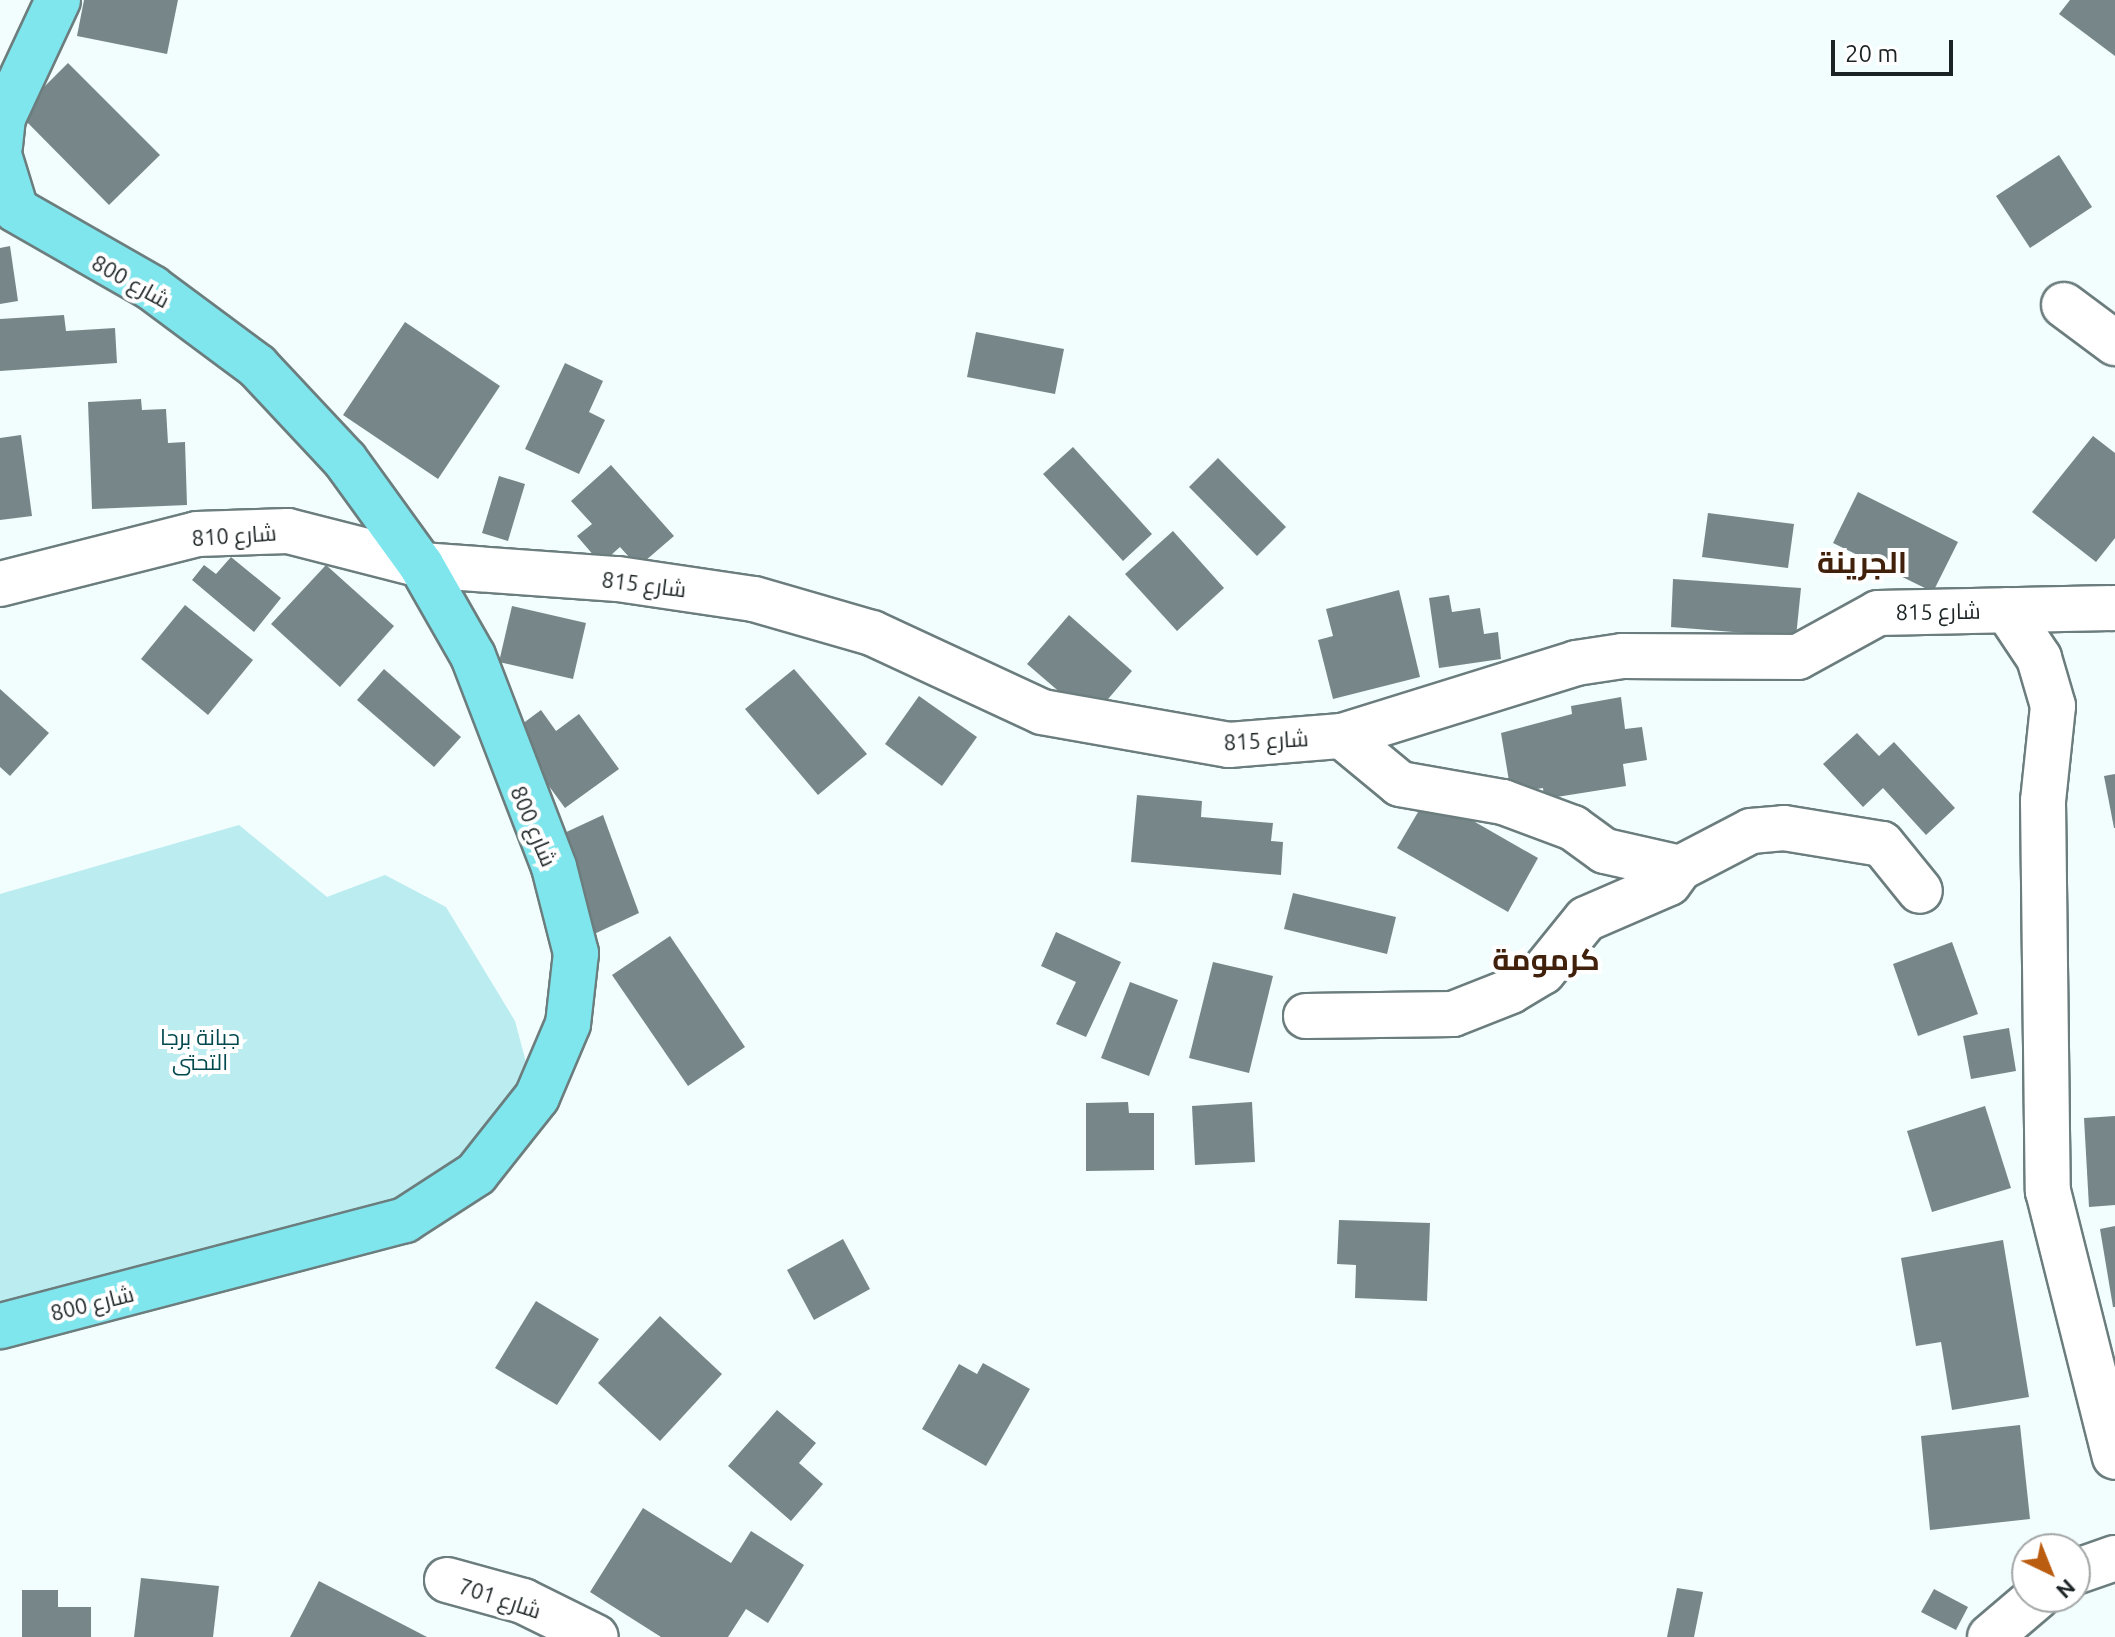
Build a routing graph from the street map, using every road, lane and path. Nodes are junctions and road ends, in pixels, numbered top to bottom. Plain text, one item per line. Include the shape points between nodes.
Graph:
1 (58, 0) edge
2 (0, 146) edge
3 (0, 158) edge
4 (8, 212) edge
5 (2064, 305) dead end
6 (2115, 343) edge
7 (421, 565) junction
8 (0, 584) edge
9 (2115, 608) edge
10 (2007, 610) junction
11 (1342, 736) junction
12 (1680, 868) junction
13 (1920, 891) dead end
14 (1306, 1016) dead end
15 (0, 1326) edge
16 (2115, 1457) edge
17 (2115, 1558) edge
18 (2091, 1566) edge
19 (447, 1580) dead end
20 (2018, 1613) edge
21 (596, 1637) edge
22 (1990, 1637) edge

1 - 2 main road via 3,118
3 - 4 main road, شارع 800
4 - 7 main road, شارع 800 via 152,288 257,366 345,460
5 - 6 street
7 - 8 street, شارع 810 via 288,531 197,534
7 - 11 street, شارع 815 via 618,579 754,599 872,633 1042,712 1120,731 1229,745
7 - 15 main road, شارع 800 via 473,656 554,867 576,953 568,1024 537,1097 476,1174 405,1220
9 - 10 street, شارع 815
10 - 11 street, شارع 815 via 1878,613 1798,657 1576,663
10 - 16 street via 2039,658 2053,706 2043,801 2048,1191
11 - 12 street via 1400,784 1479,794 1573,828 1605,851
12 - 13 street via 1751,831 1784,828 1882,844
12 - 14 street via 1669,883 1586,919 1543,972 1496,997 1453,1014
17 - 18 street
19 - 21 street, شارع 701 via 523,1601
20 - 22 street

